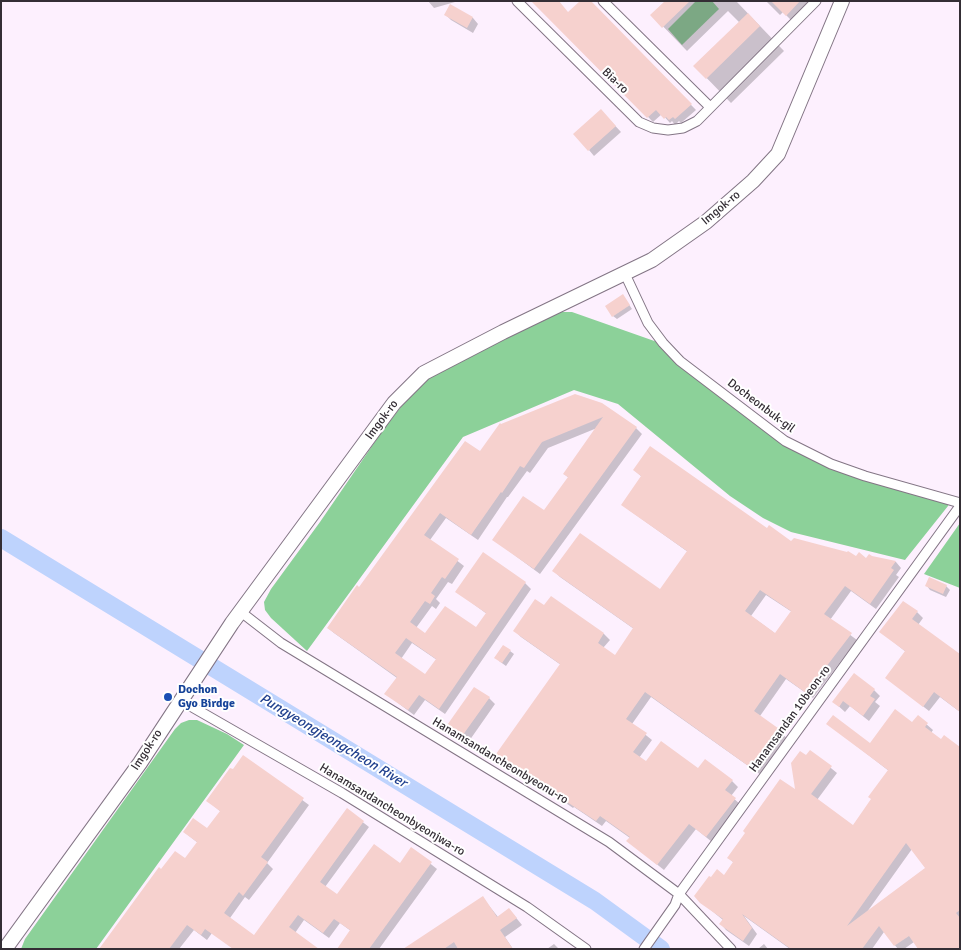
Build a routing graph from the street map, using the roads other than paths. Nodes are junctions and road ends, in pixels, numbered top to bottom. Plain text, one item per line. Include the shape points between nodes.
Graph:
1 (517, 1) edge
2 (603, 1) edge
3 (816, 1) edge
4 (839, 3) edge
5 (710, 107) junction
6 (625, 274) junction
7 (960, 505) edge
8 (237, 618) junction
9 (184, 695) junction
10 (679, 894) junction
11 (5, 949) edge
12 (586, 949) edge
13 (644, 949) edge
14 (730, 949) edge

1 - 5 street, Bia-ro via 639,122 653,128 683,128 697,121
2 - 5 street
3 - 5 street, Bia-ro
4 - 6 main road, Imgok-ro via 778,154 706,222 652,260
6 - 7 street, Docheonbuk-gil via 648,323 680,361 785,441 831,464
6 - 8 main road, Imgok-ro via 424,373 394,403
7 - 10 street, Hanamsandan 10beon-ro
8 - 9 main road, Imgok-ro
8 - 10 street, Hanamsandancheonbyeonu-ro via 609,842
9 - 11 main road, Imgok-ro via 140,763
9 - 12 street, Hanamsandancheonbyeonjwa-ro via 527,907
10 - 13 street, Hanamsandan 10beon-ro via 675,905
10 - 14 street, Hanamsandancheonbyeonu-ro

